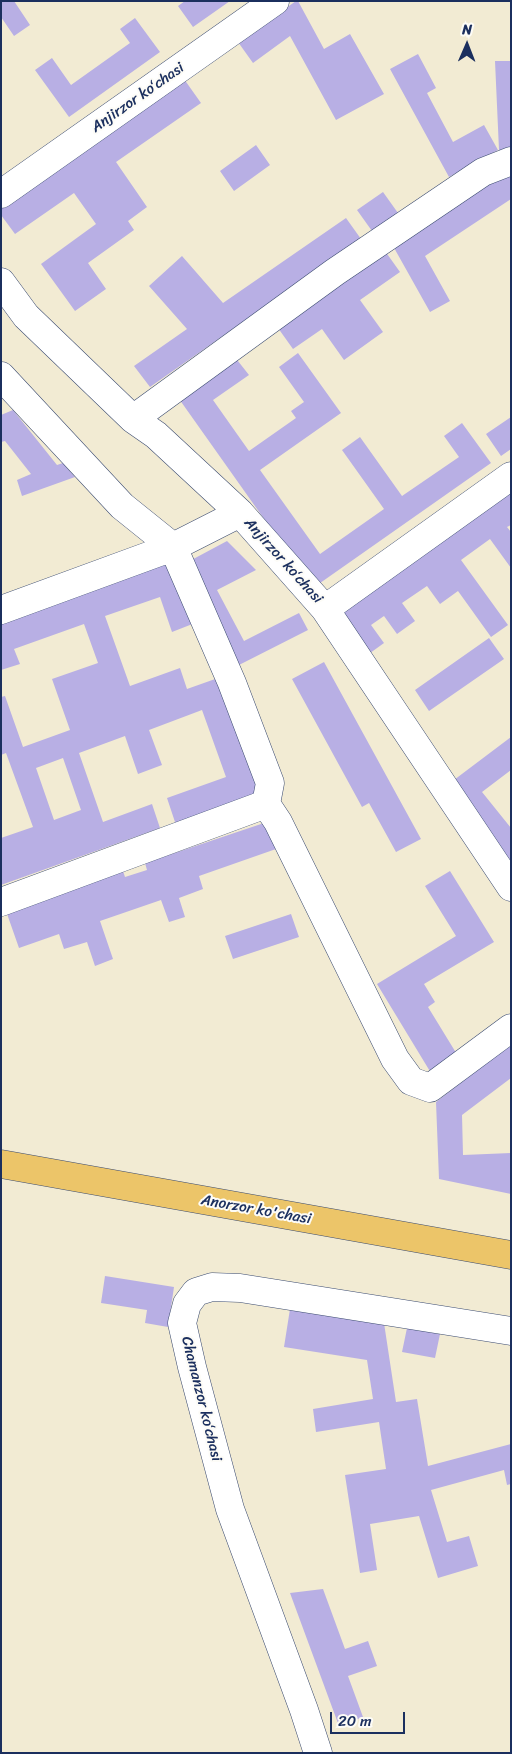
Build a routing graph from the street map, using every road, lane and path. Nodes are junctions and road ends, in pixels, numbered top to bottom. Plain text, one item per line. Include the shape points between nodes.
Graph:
1 (275, 1) edge
2 (511, 162) edge
3 (1, 194) edge
4 (1, 282) edge
5 (4, 385) edge
6 (133, 419) junction
7 (511, 476) edge
8 (240, 513) junction
9 (173, 547) junction
10 (325, 609) junction
11 (1, 610) edge
12 (266, 804) junction
13 (511, 887) edge
14 (1, 902) edge
15 (511, 1028) edge
16 (1, 1164) edge
17 (511, 1255) edge
18 (511, 1332) edge
19 (318, 1753) edge

1 - 3 street, Anjirzor koʻchasi
2 - 6 street via 483,172 335,272
4 - 6 street, Anjirzor koʻchasi via 26,316
5 - 9 street via 122,506
6 - 8 street, Anjirzor koʻchasi via 156,435
7 - 10 street
8 - 9 street
8 - 10 street, Anjirzor koʻchasi
9 - 11 street
9 - 12 street via 232,683 270,783
10 - 13 street, Anjirzor koʻchasi
12 - 14 street
12 - 15 street via 278,822 395,1060 411,1081 430,1088
16 - 17 main road, Anorzor ko'chasi
18 - 19 street, Chamanzor koʻchasi via 240,1288 212,1287 196,1292 187,1304 182,1323 230,1509

